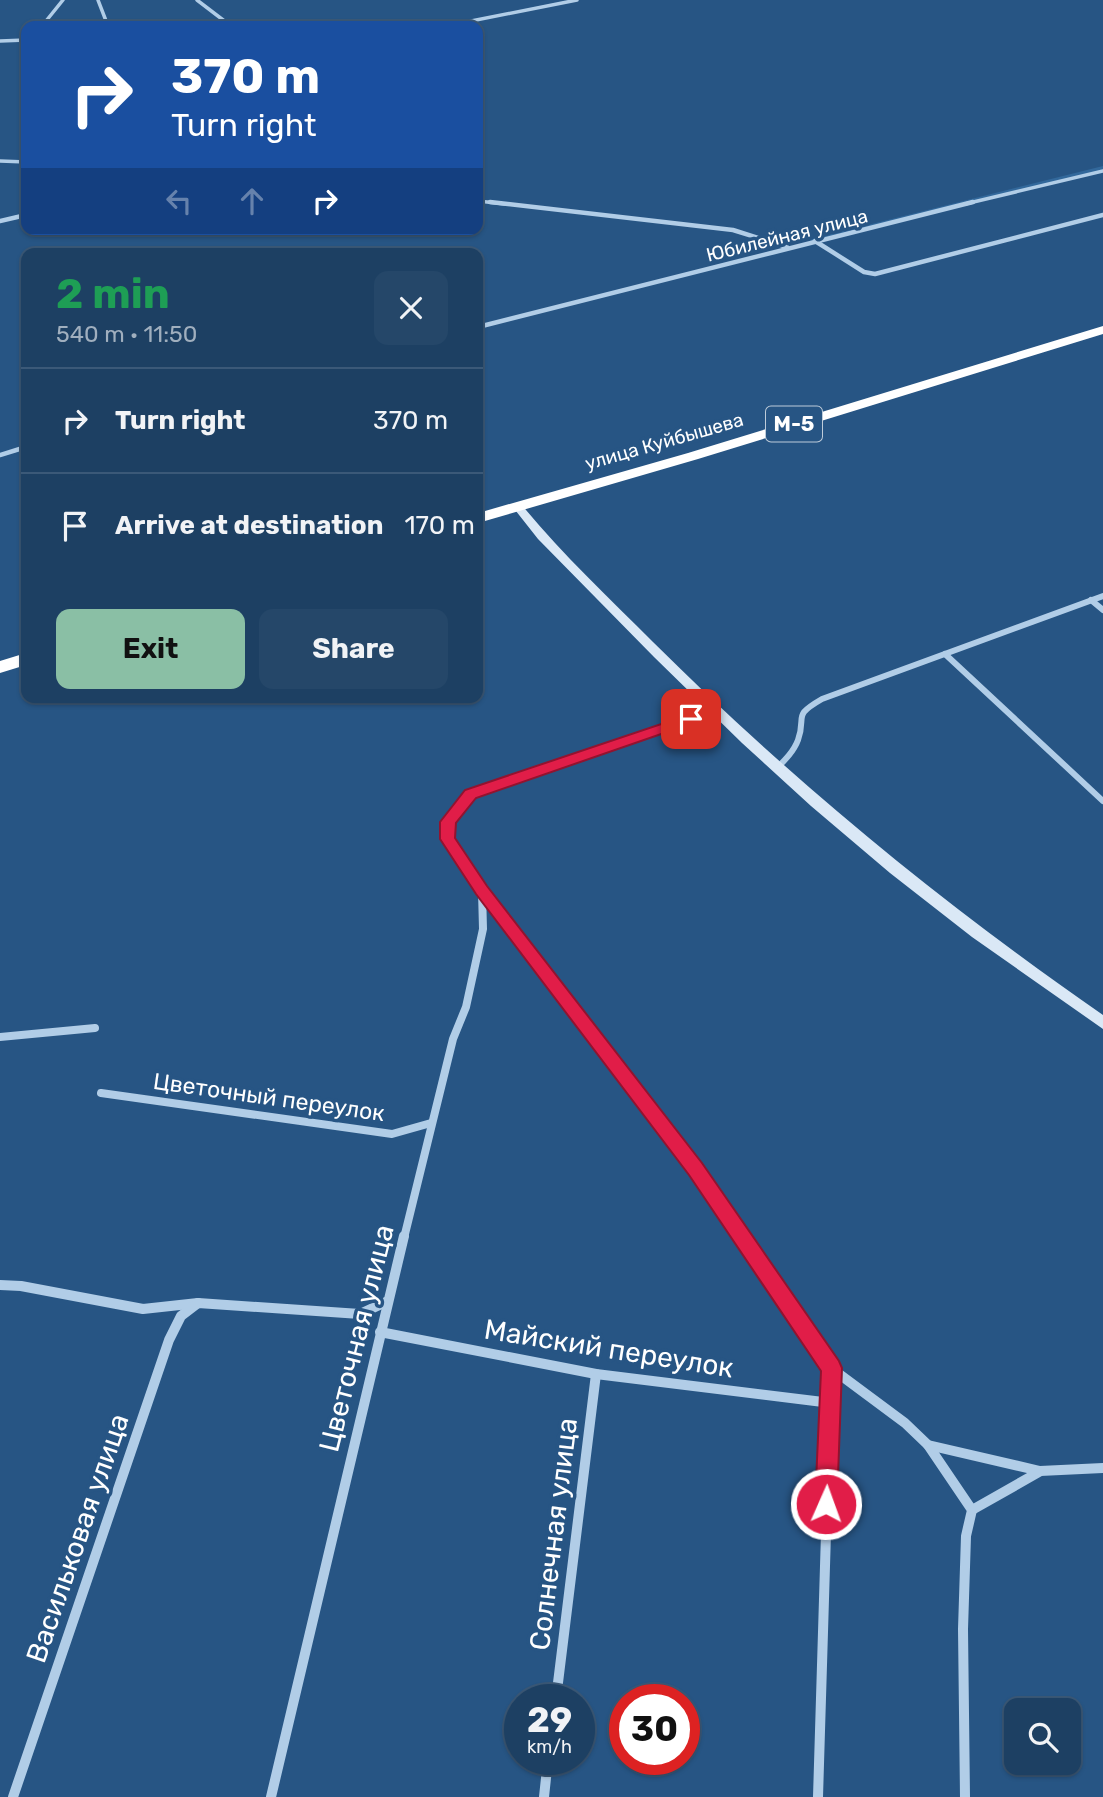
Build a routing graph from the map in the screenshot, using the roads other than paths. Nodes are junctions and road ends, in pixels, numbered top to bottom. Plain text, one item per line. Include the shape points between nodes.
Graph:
1 (63, 0) edge
2 (98, 0) edge
3 (197, 0) edge
4 (577, 0) edge
5 (46, 21) edge
6 (106, 21) edge
7 (224, 21) edge
8 (471, 21) edge
9 (21, 40) edge
10 (0, 41) edge
11 (0, 161) edge
12 (21, 162) edge
13 (1103, 172) edge
14 (483, 202) edge
15 (1103, 215) edge
16 (21, 216) edge
17 (0, 221) edge
18 (816, 241) junction
19 (788, 247) junction
20 (483, 326) edge
21 (1103, 330) edge
22 (21, 449) edge
23 (0, 455) edge
24 (517, 506) junction
25 (483, 516) edge
26 (1103, 596) edge
27 (1091, 600) junction
28 (1103, 610) edge
29 (945, 654) junction
30 (21, 661) edge
31 (0, 667) edge
32 (716, 709) junction
33 (777, 768) junction
34 (1103, 801) edge
35 (481, 890) junction
36 (1103, 1023) edge
37 (95, 1028) dead end
38 (0, 1037) edge
39 (101, 1093) dead end
40 (431, 1123) junction
41 (0, 1285) edge
42 (388, 1301) junction
43 (198, 1303) junction
44 (380, 1332) junction
45 (831, 1368) junction
46 (596, 1374) junction
47 (831, 1403) junction
48 (928, 1445) junction
49 (1103, 1468) edge
50 (1040, 1471) junction
51 (972, 1510) junction
52 (558, 1684) edge
53 (546, 1775) edge
54 (13, 1797) edge
55 (271, 1797) edge
56 (544, 1797) edge
57 (818, 1797) edge
58 (965, 1797) edge

1 - 5 street
2 - 6 street
3 - 7 street
4 - 8 street
9 - 10 street
11 - 12 street
13 - 18 street, Юбилейная улица
14 - 19 street via 733,230
15 - 18 street via 875,274 864,272
16 - 17 street
18 - 19 street, Юбилейная улица
19 - 20 street, Юбилейная улица
21 - 24 highway, улица Куйбышева / М-5
22 - 23 street
24 - 25 highway, улица Куйбышева / М-5
24 - 32 street via 542,537
26 - 27 street
27 - 28 street
27 - 29 street
29 - 33 street via 808,707 799,719 802,734 797,746
29 - 34 street
30 - 31 highway
32 - 33 street
32 - 35 street via 470,794 448,822 448,839
33 - 36 street via 972,929
35 - 40 street, Цветочная улица via 483,929 475,967
35 - 45 street via 667,1130
37 - 38 street
39 - 40 street, Цветочный переулок via 392,1133
40 - 42 street, Цветочная улица
41 - 43 street via 143,1309
42 - 43 street via 360,1314
42 - 44 street, Цветочная улица
43 - 54 street, Васильковая улица via 181,1316 169,1340
44 - 46 street, Майский переулок
44 - 55 street, Цветочная улица
45 - 47 street
45 - 48 street
46 - 47 street, Майский переулок
46 - 52 street, Солнечная улица
47 - 57 street
48 - 50 street
48 - 51 street
49 - 50 street
50 - 51 street
51 - 58 street via 966,1536
53 - 56 street

